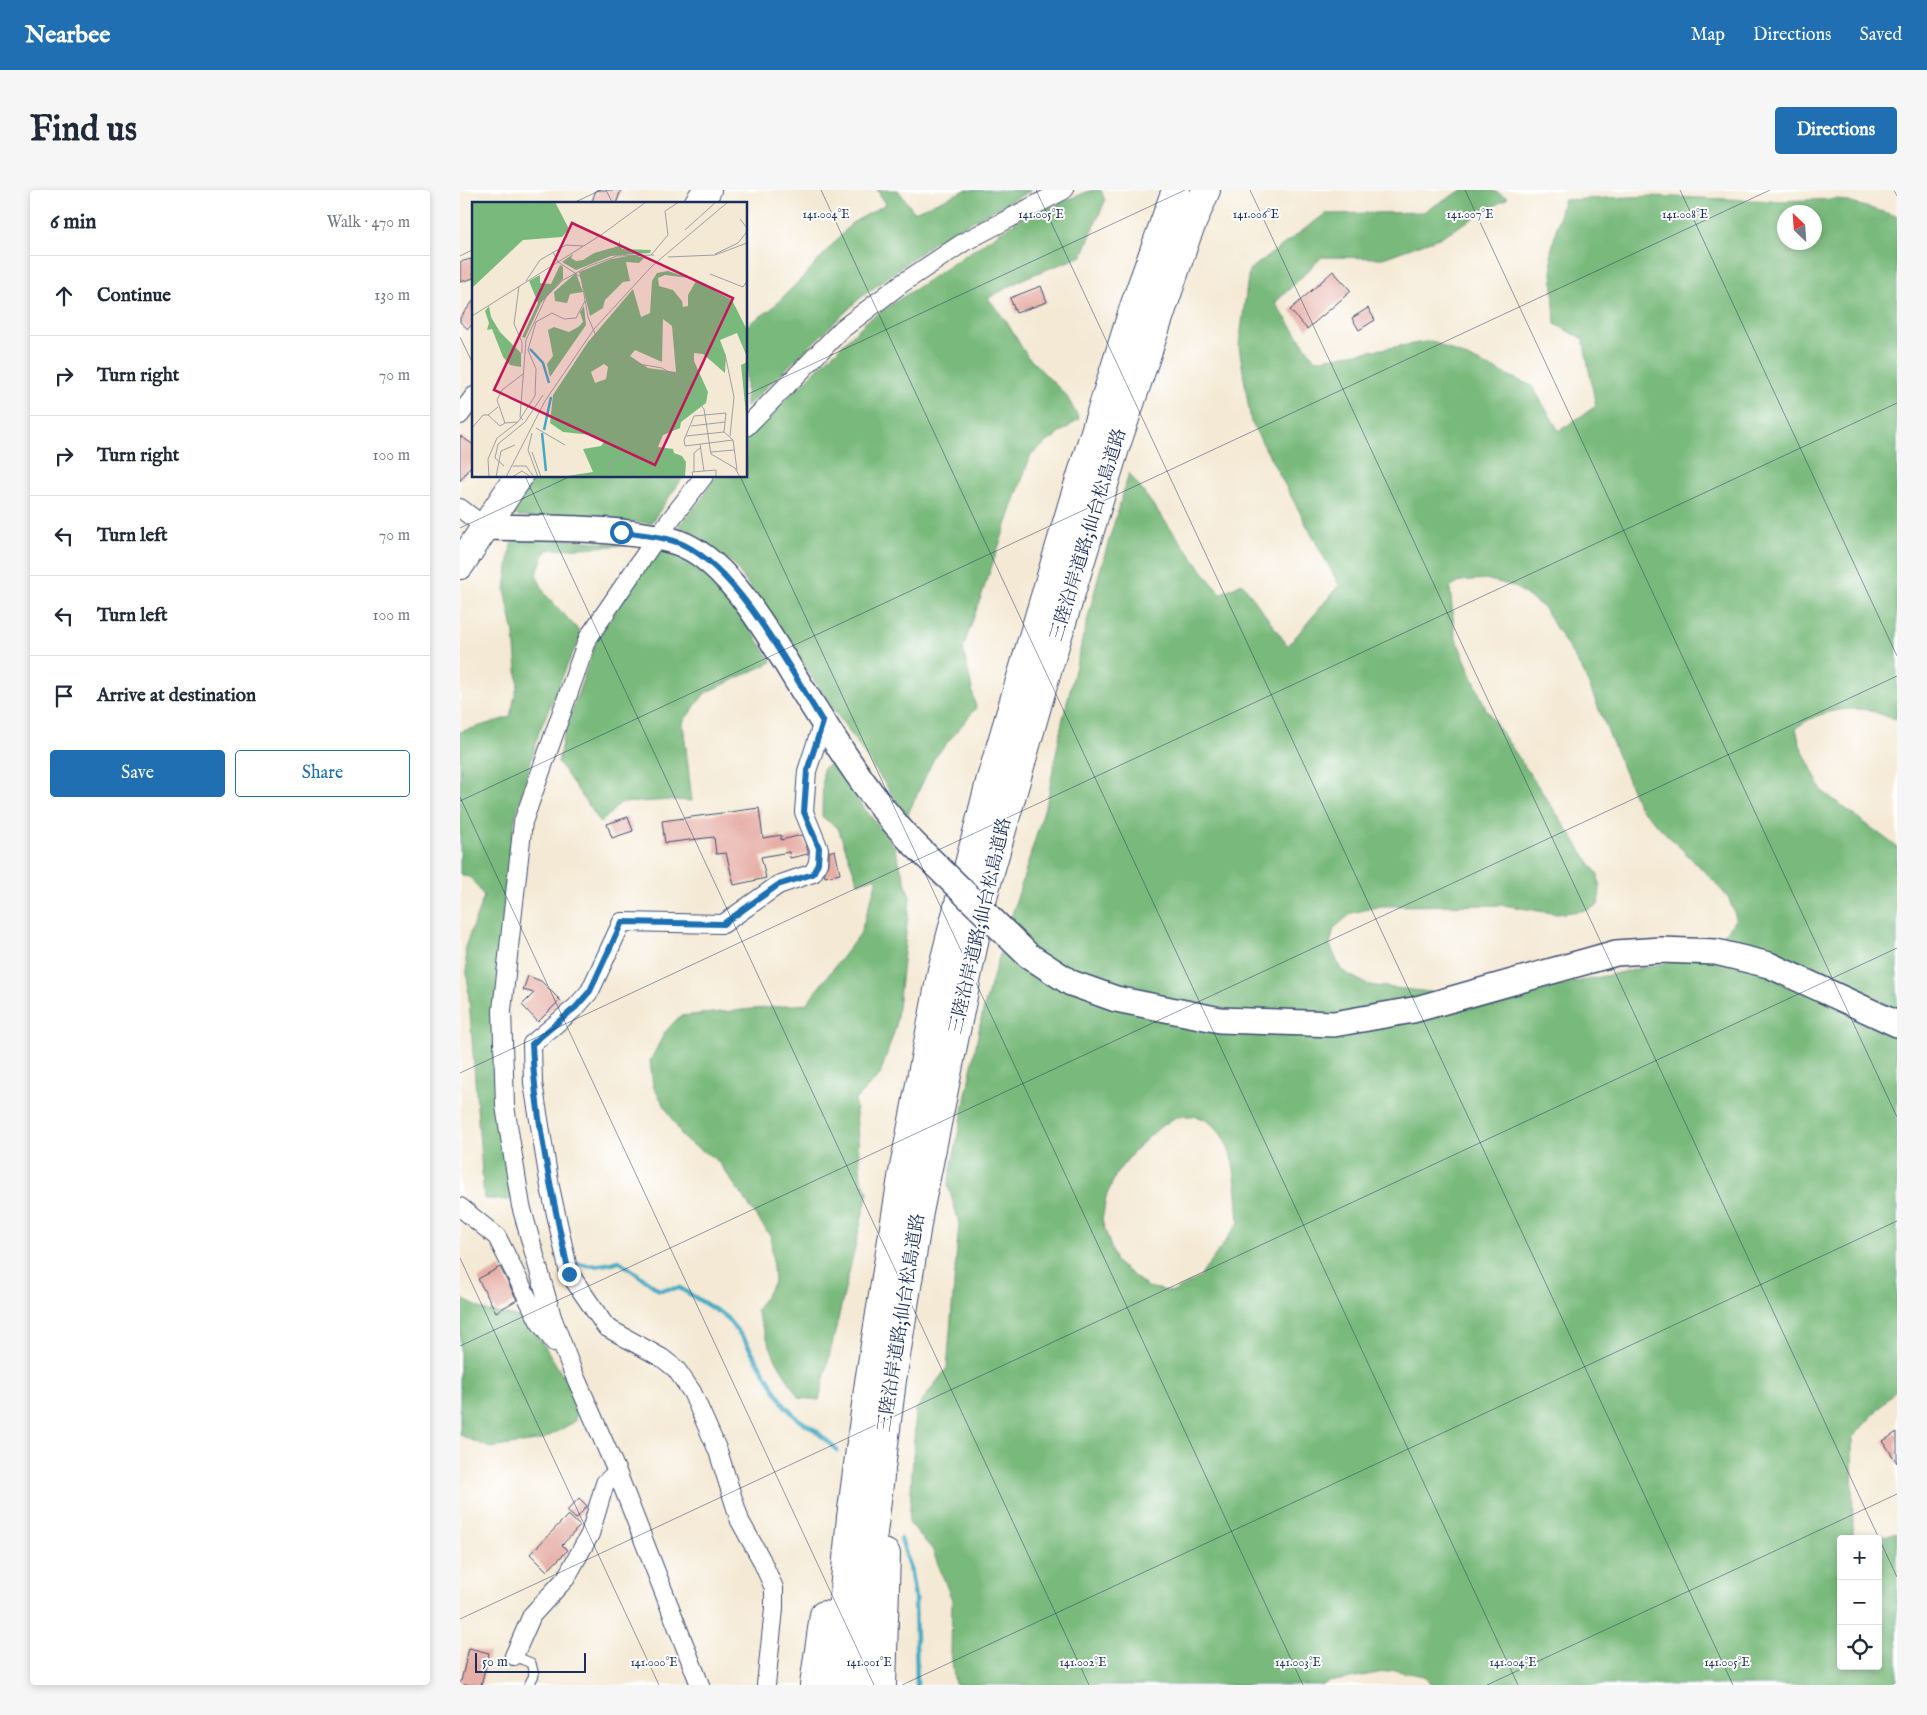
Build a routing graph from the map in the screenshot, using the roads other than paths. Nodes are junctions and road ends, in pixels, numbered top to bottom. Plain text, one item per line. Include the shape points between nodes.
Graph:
1 (707, 190) edge
2 (1064, 190) edge
3 (1176, 190) edge
4 (1206, 190) edge
5 (699, 202) edge
6 (472, 399) edge
7 (460, 415) edge
8 (748, 425) edge
9 (518, 478) edge
10 (702, 478) edge
11 (460, 508) edge
12 (485, 527) junction
13 (657, 537) junction
14 (460, 565) edge
15 (823, 722) junction
16 (1897, 1024) edge
17 (460, 1208) edge
18 (571, 1367) junction
19 (881, 1381) junction
20 (617, 1472) junction
21 (514, 1656) joint
22 (529, 1685) edge
23 (700, 1685) edge
24 (766, 1685) edge
25 (814, 1685) edge
26 (835, 1685) edge
27 (857, 1685) edge
28 (882, 1685) edge

1 - 5 main road
2 - 8 street via 964,242 901,284 842,329
3 - 19 main road, 三陸沿岸道路;仙台松島道路 via 1073,502 990,782 942,970 902,1178
4 - 19 main road, 三陸沿岸道路;仙台松島道路 via 1187,235 1116,445 984,893
6 - 7 street
9 - 12 main road
10 - 13 street
11 - 12 street
12 - 13 street via 594,530
12 - 14 main road
13 - 15 street via 684,545 708,560 728,579 767,633
13 - 18 street via 588,638 523,822 502,1010 505,1106 522,1206 552,1317
15 - 16 street, bridge via 910,840 1028,955 1071,983 1116,999 1220,1020 1334,1024 1413,1010 1616,953 1662,950 1716,952 1769,965
15 - 24 street via 807,771 804,812 819,848 813,874 778,885 723,924 622,922 590,991 532,1044 533,1083 550,1187 569,1274 606,1327 662,1358 676,1370 692,1392 718,1451 740,1521 774,1588
17 - 18 street via 497,1237 540,1321
18 - 20 street
19 - 25 main road via 836,1531
19 - 26 main road, 三陸沿岸道路;仙台松島道路 via 851,1517
19 - 27 main road, 三陸沿岸道路;仙台松島道路
19 - 28 main road
20 - 21 street via 606,1483 590,1534 566,1578 532,1615
20 - 23 street
21 - 22 lane via 531,1663 534,1675

